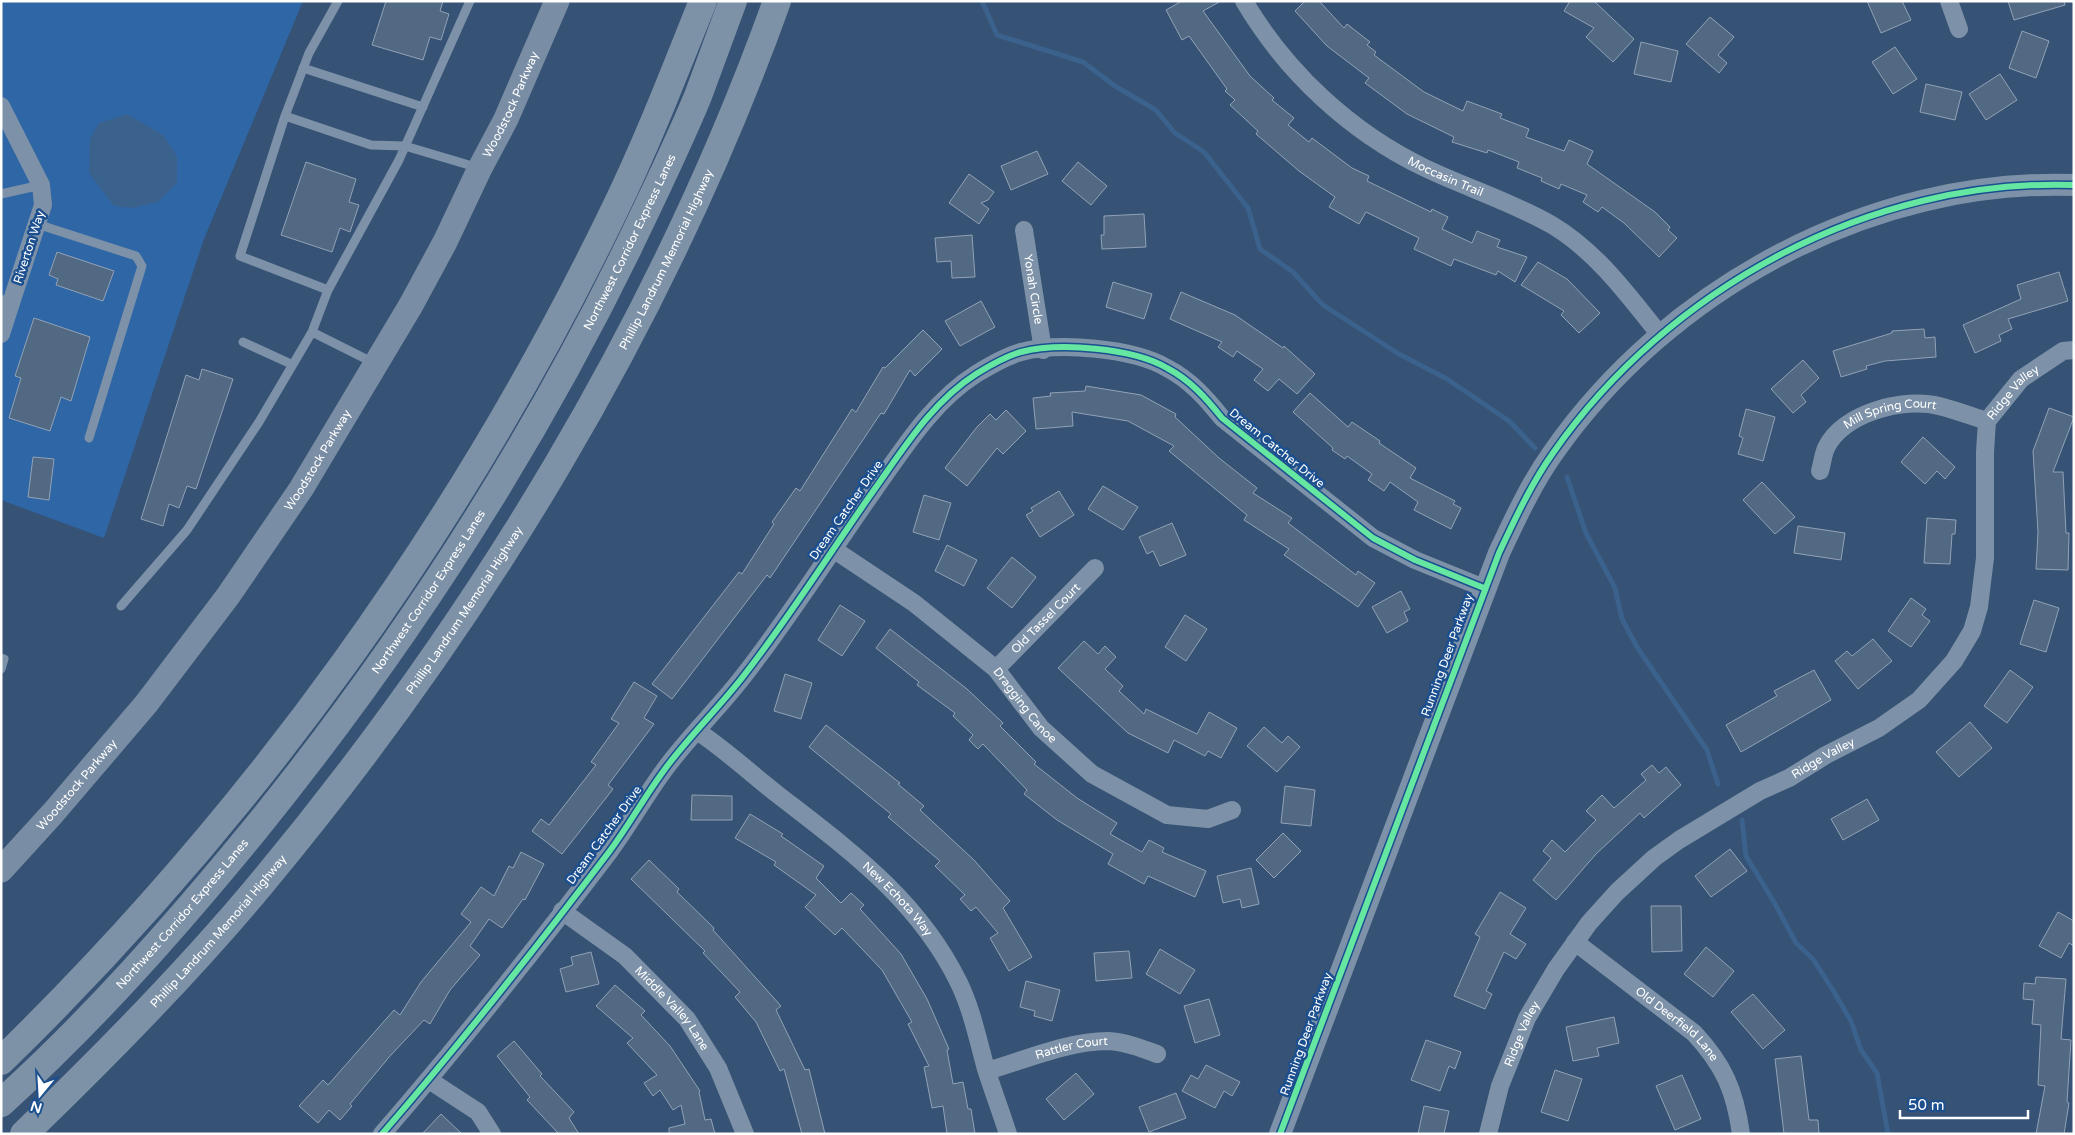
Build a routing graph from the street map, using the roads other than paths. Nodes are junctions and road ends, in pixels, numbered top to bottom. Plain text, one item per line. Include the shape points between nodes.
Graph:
1 (338, 1) edge
2 (470, 1) edge
3 (557, 1) edge
4 (703, 1) edge
5 (733, 1) edge
6 (777, 1) edge
7 (1244, 1) edge
8 (1948, 1) edge
9 (1959, 29) dead end
10 (303, 68) junction
11 (1, 106) edge
12 (423, 107) junction
13 (284, 116) junction
14 (405, 146) junction
15 (480, 168) junction
16 (41, 185) junction
17 (2074, 185) edge
18 (1, 194) edge
19 (36, 224) junction
20 (1024, 230) dead end
21 (328, 290) junction
22 (6, 305) edge
23 (312, 332) junction
24 (1, 334) edge
25 (1660, 335) junction
26 (243, 342) dead end
27 (1043, 350) junction
28 (2074, 350) edge
29 (291, 364) junction
30 (374, 364) junction
31 (1987, 421) junction
32 (89, 438) dead end
33 (1820, 471) dead end
34 (833, 549) junction
35 (1095, 568) dead end
36 (1484, 588) junction
37 (121, 606) dead end
38 (1, 658) edge
39 (1, 669) edge
40 (996, 669) junction
41 (697, 731) junction
42 (1232, 810) dead end
43 (1, 870) edge
44 (562, 911) junction
45 (1575, 942) junction
46 (1156, 1054) dead end
47 (1, 1061) edge
48 (987, 1071) junction
49 (429, 1080) junction
50 (1, 1102) edge
51 (24, 1134) edge
52 (382, 1134) edge
53 (492, 1134) edge
54 (745, 1134) edge
55 (1008, 1134) edge
56 (1280, 1134) edge
57 (1488, 1134) edge
58 (1741, 1134) edge

1 - 10 lane
2 - 12 lane
3 - 15 main road, Woodstock Parkway via 506,119
4 - 47 highway via 658,115 566,307 486,451 404,582 301,723 166,888 65,999
5 - 50 highway, Northwest Corridor Express Lanes via 697,97 604,297 549,398 442,576 379,668 294,782 203,893 122,984
6 - 51 highway, Phillip Landrum Memorial Highway via 674,245 555,468 480,589 372,744 262,884 110,1051
7 - 25 street, Moccasin Trail via 1270,42 1288,63 1348,119 1423,167 1525,212 1570,237 1602,265
8 - 9 street
10 - 12 lane
10 - 13 lane
11 - 16 street, Riverton Way
12 - 14 lane
13 - 14 lane via 372,145
13 - 21 lane via 240,256
14 - 15 lane
14 - 21 lane
15 - 30 main road, Woodstock Parkway via 445,242
16 - 18 lane
16 - 19 street, Riverton Way via 43,205
17 - 25 street, Running Deer Parkway via 2028,185 1969,192 1874,215 1833,230 1760,265
19 - 22 street, Riverton Way
19 - 32 lane via 136,256 142,266
20 - 27 street, Yonah Circle
21 - 23 lane
22 - 24 street, Riverton Way
23 - 29 lane
23 - 30 lane
25 - 36 street, Running Deer Parkway via 1603,392 1553,453 1515,518
26 - 29 lane
27 - 34 street, Dream Catcher Drive via 1021,352 998,362 976,374 936,406
27 - 36 street, Dream Catcher Drive via 1067,347 1118,351 1166,367 1200,392 1222,418 1373,538 1415,560
28 - 31 street, Ridge Valley via 2063,352 2021,379
29 - 37 lane via 259,422 187,530
30 - 43 main road, Woodstock Parkway via 300,489 192,646 99,761
31 - 33 street, Mill Spring Court via 1937,405 1905,405 1864,413 1843,428 1826,447
31 - 45 street, Ridge Valley via 1984,452 1985,558 1979,607 1972,631 1935,685 1878,728 1739,803 1654,858 1601,909
34 - 40 street, Dragging Canoe via 914,603
34 - 41 street, Dream Catcher Drive via 745,675
35 - 40 street, Old Tassel Court
36 - 56 street, Running Deer Parkway
38 - 39 lane via 4,659
40 - 42 street, Dragging Canoe via 1041,728 1092,774 1167,814 1208,819
41 - 44 street, Dream Catcher Drive via 666,767 610,850
41 - 48 street, New Echota Way via 864,862 901,898 932,938 958,982 969,1005
44 - 49 street, Dream Catcher Drive
44 - 54 street, Middle Valley Lane via 624,956 688,1019 718,1068
45 - 57 street, Ridge Valley via 1527,1018 1500,1086
45 - 58 street, Old Deerfield Lane via 1694,1033 1709,1049 1731,1088
46 - 48 street, Rattler Court via 1133,1045 1108,1041 1070,1047
48 - 55 street, New Echota Way
49 - 52 street, Dream Catcher Drive
49 - 53 street via 478,1112

